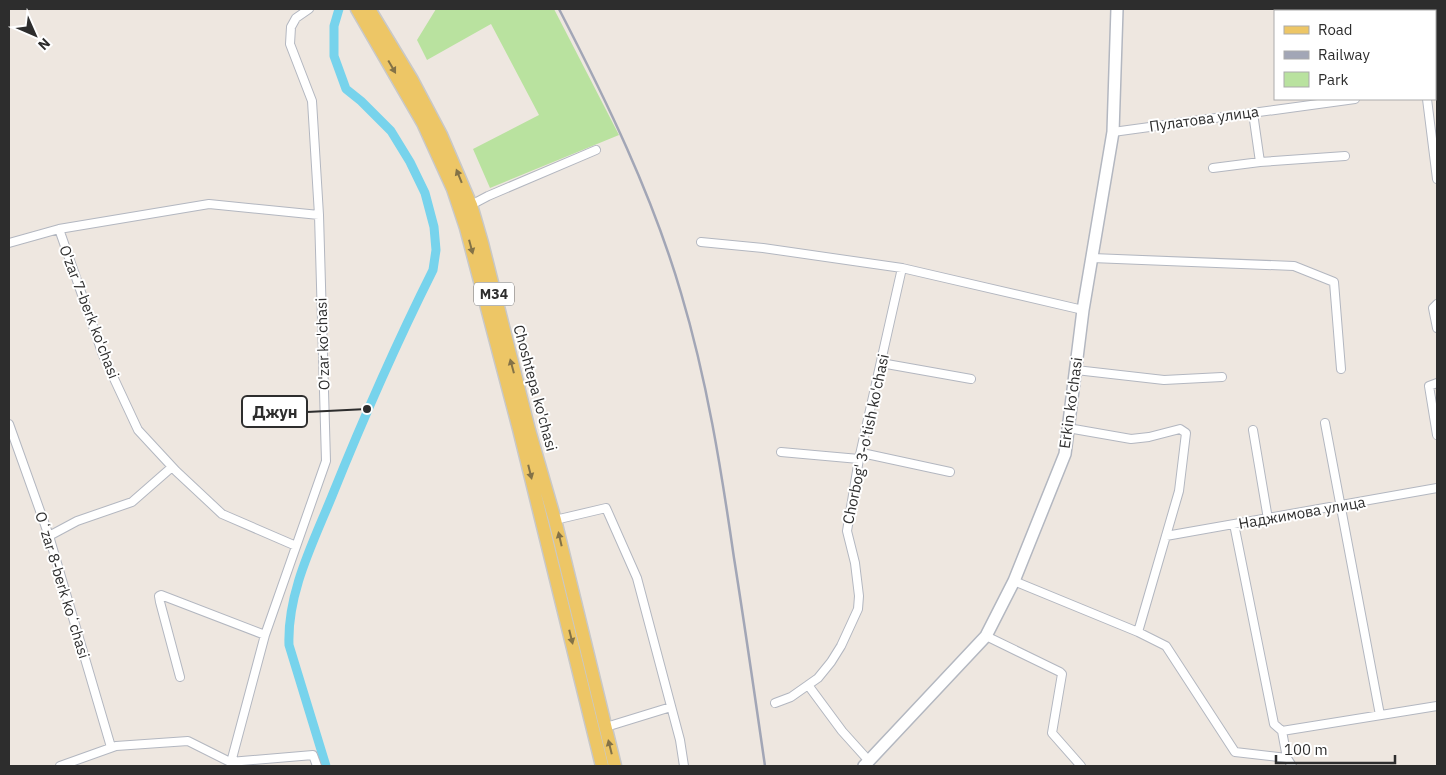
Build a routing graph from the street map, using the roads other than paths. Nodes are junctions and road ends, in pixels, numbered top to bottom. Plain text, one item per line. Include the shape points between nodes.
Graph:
1 (309, 9) edge
2 (357, 9) edge
3 (1117, 9) edge
4 (370, 17) edge
5 (1348, 100) edge
6 (1427, 100) edge
7 (1253, 113) junction
8 (1113, 132) junction
9 (596, 150) dead end
10 (1345, 156) dead end
11 (1260, 162) junction
12 (1213, 168) dead end
13 (1437, 179) edge
14 (471, 205) junction
15 (319, 215) junction
16 (59, 229) junction
17 (701, 242) dead end
18 (9, 243) edge
19 (1092, 258) junction
20 (902, 268) junction
21 (1437, 304) edge
22 (1083, 310) junction
23 (1437, 328) edge
24 (881, 364) junction
25 (1341, 369) dead end
26 (1076, 370) junction
27 (1222, 377) dead end
28 (971, 379) dead end
29 (1437, 383) edge
30 (1325, 423) dead end
31 (9, 424) edge
32 (1068, 428) junction
33 (1253, 430) dead end
34 (1437, 435) edge
35 (781, 452) dead end
36 (859, 459) junction
37 (172, 467) junction
38 (950, 472) dead end
39 (1437, 488) edge
40 (1341, 506) junction
41 (1268, 519) junction
42 (555, 520) junction
43 (1234, 524) junction
44 (49, 536) junction
45 (1166, 536) junction
46 (296, 546) junction
47 (1014, 581) junction
48 (565, 588) junction
49 (1138, 632) junction
50 (265, 634) junction
51 (986, 636) junction
52 (180, 677) dead end
53 (808, 686) junction
54 (775, 703) dead end
55 (1437, 706) edge
56 (670, 707) junction
57 (1380, 715) junction
58 (606, 727) junction
59 (1282, 731) junction
60 (111, 747) junction
61 (1287, 758) junction
62 (866, 763) edge
63 (230, 764) edge
64 (60, 766) edge
65 (317, 766) edge
66 (602, 766) edge
67 (615, 766) edge
68 (684, 766) edge
69 (1081, 766) edge
70 (1292, 766) edge

1 - 15 street, O'zar ko'chasi via 296,18 291,27 290,44 312,101
2 - 4 main road, Choshtepa ko'chasi / M34
3 - 8 main road, Erkin ko'chasi
14 -> 4 main road, Choshtepa ko'chasi / M34 via 441,135 412,80
4 -> 48 main road, Choshtepa ko'chasi / M34 via 453,189 472,247 519,429
5 - 7 street, Пулатова улица
6 - 13 street
7 - 8 street, Пулатова улица
7 - 11 street
8 - 19 main road, Erkin ko'chasi
9 - 14 street
10 - 11 street
11 - 12 street
42 -> 14 main road, Choshtepa ko'chasi / M34
15 - 16 street via 209,204
15 - 46 street, O'zar ko'chasi via 326,461
16 - 18 street
16 - 37 street, O'zar 7-berk ko'chasi via 102,354 138,430
17 - 20 street
19 - 22 main road, Erkin ko'chasi
19 - 25 street via 1294,266 1334,282
20 - 22 street
20 - 24 street, Chorbog' 3-o'tish ko'chasi
21 - 23 street via 1433,308
22 - 26 main road, Erkin ko'chasi
24 - 28 street
24 - 36 street, Chorbog' 3-o'tish ko'chasi
26 - 27 street via 1164,380
26 - 32 main road, Erkin ko'chasi
29 - 34 street via 1429,386
30 - 40 street
31 - 44 street, Oʻzar 8-berk koʻchasi
32 - 45 street via 1132,439 1180,429 1185,431 1179,491
32 - 47 main road, Erkin ko'chasi via 1065,454
33 - 41 street
35 - 36 street
36 - 38 street via 862,453
36 - 53 street, Chorbog' 3-o'tish ko'chasi via 846,531 855,563 858,609 831,662
37 - 44 street via 132,502 77,521
37 - 46 street, O'zar 7-berk ko'chasi via 222,514
39 - 40 street, Наджимова улица
40 - 41 street, Наджимова улица
40 - 57 street
41 - 43 street, Наджимова улица
48 -> 42 main road, Choshtepa ko'chasi / M34
42 - 56 street via 606,508 636,578
43 - 45 street, Наджимова улица
43 - 59 street via 1274,724
44 - 60 street, Oʻzar 8-berk koʻchasi
45 - 49 street
46 - 50 street, O'zar ko'chasi
47 - 49 street
47 - 51 main road, Erkin ko'chasi
48 - 58 main road, Choshtepa ko'chasi / M34
48 -> 66 main road, Choshtepa ko'chasi / M34
49 - 61 street via 1166,646 1235,752
50 - 52 street via 159,596
50 - 63 street, O'zar ko'chasi
51 - 62 main road, Erkin ko'chasi
51 - 69 street via 1062,674 1052,732
53 - 54 street, Chorbog' 3-o'tish ko'chasi
53 - 62 street
55 - 57 street
56 - 58 street
56 - 68 street
57 - 59 street
67 -> 58 main road, Choshtepa ko'chasi / M34
59 - 61 street
60 - 63 street via 188,741
60 - 64 street
61 - 70 street
63 - 65 street via 314,755

